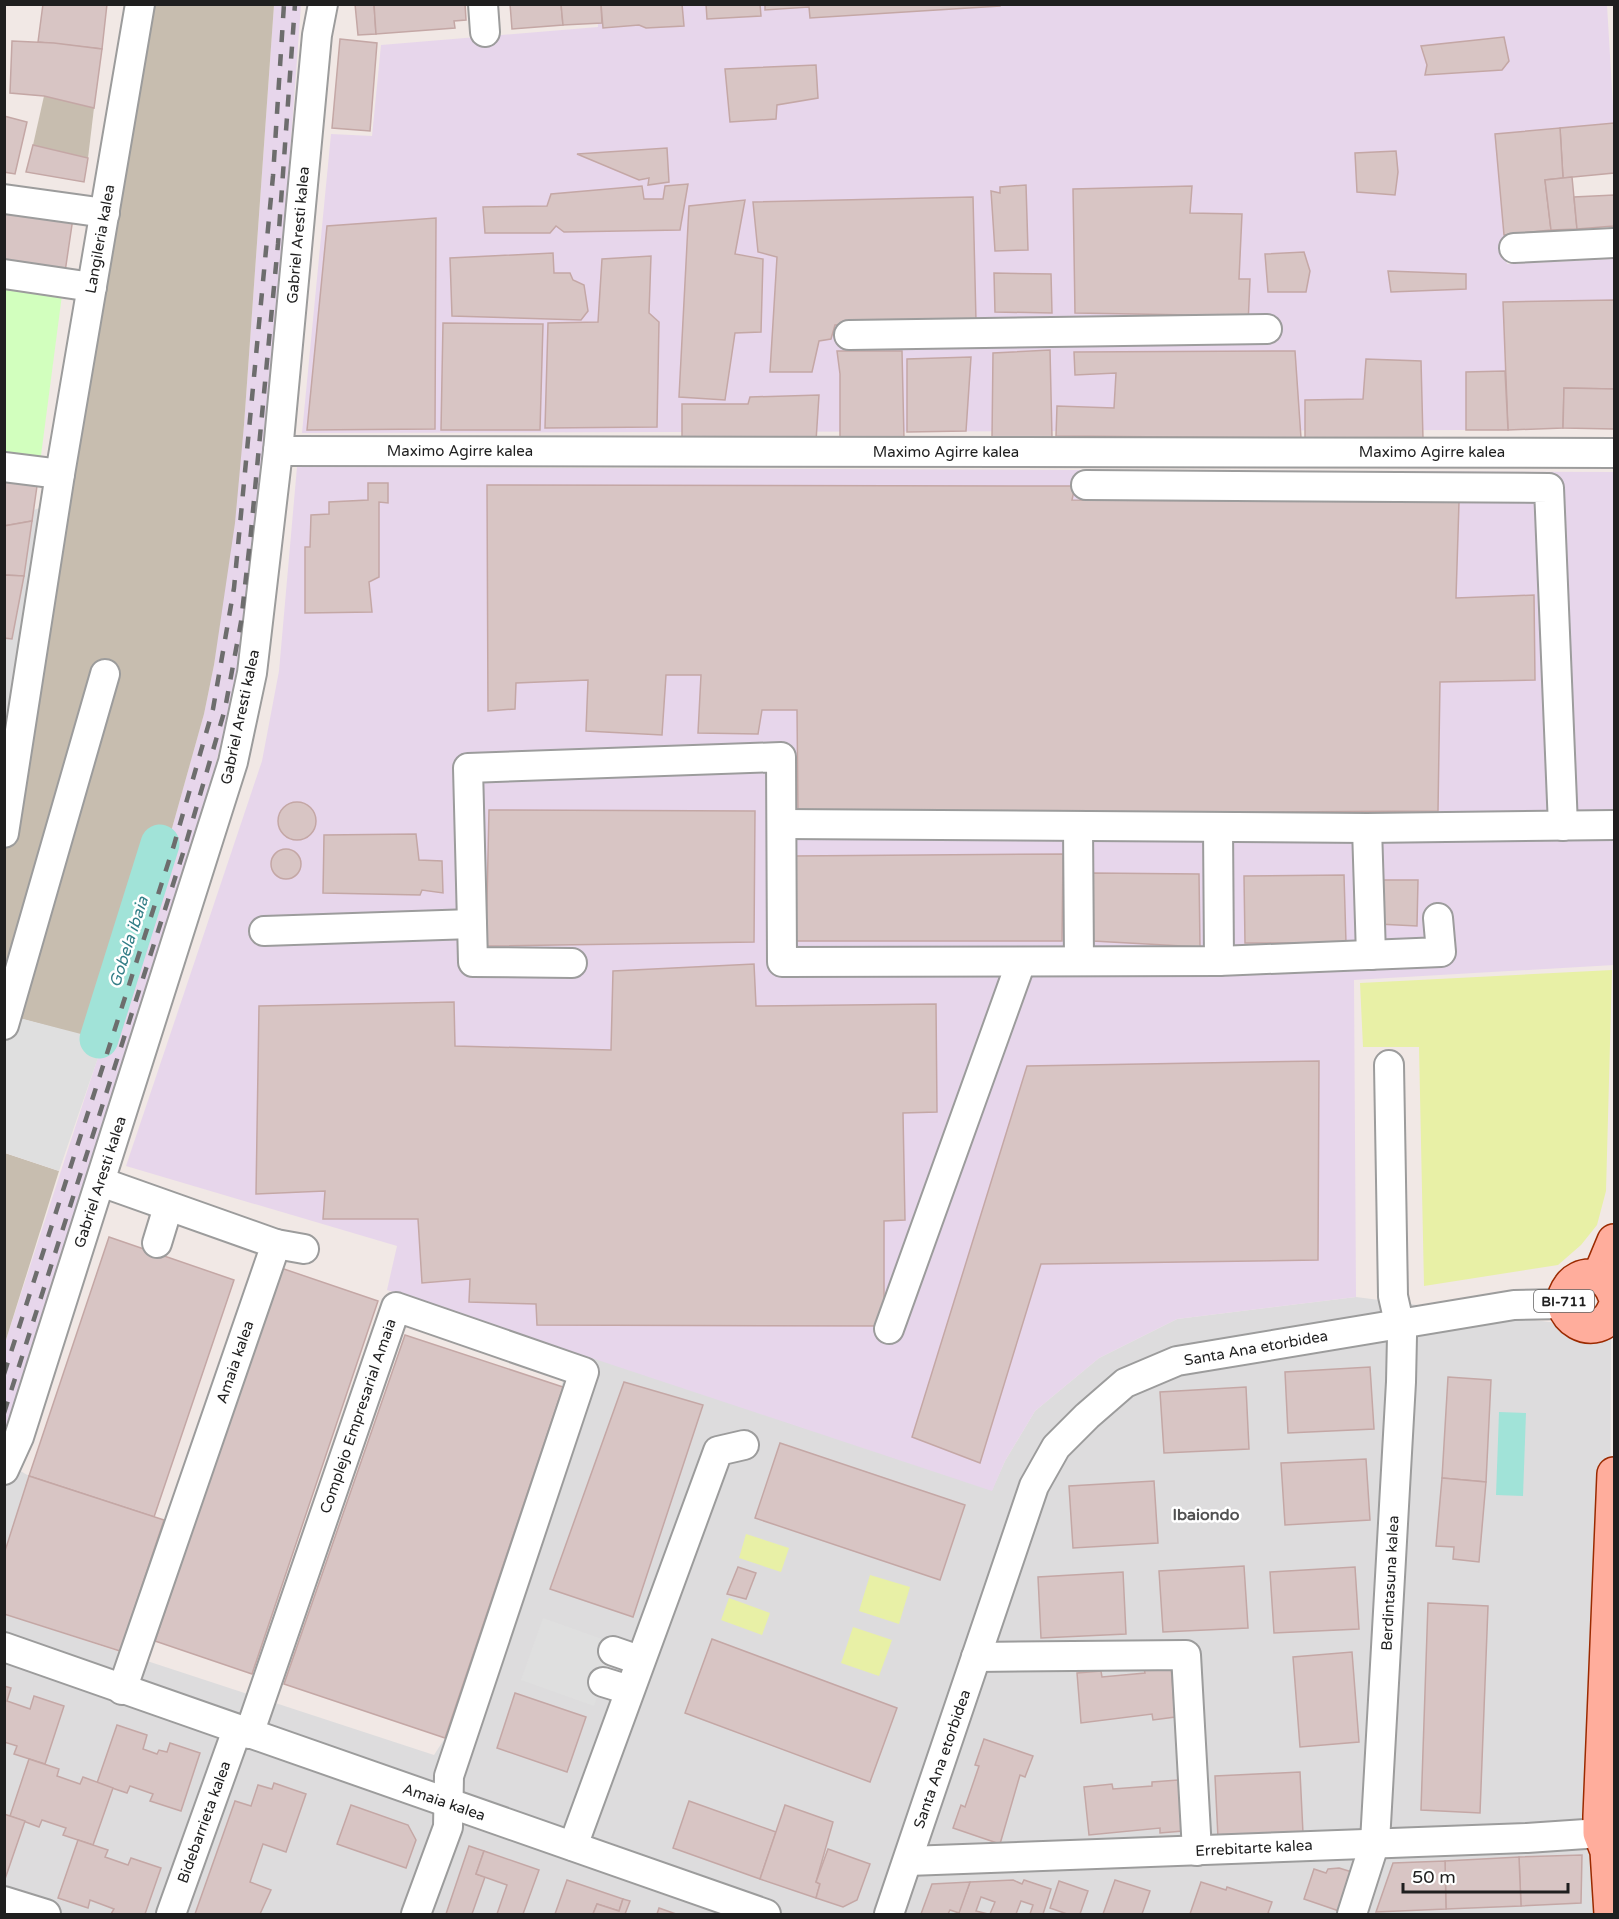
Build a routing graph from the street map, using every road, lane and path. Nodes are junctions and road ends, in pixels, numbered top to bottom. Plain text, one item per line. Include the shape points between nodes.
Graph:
1 (140, 4) edge
2 (323, 4) edge
3 (4, 199) edge
4 (105, 213) junction
5 (1614, 243) edge
6 (1514, 248) dead end
7 (4, 274) edge
8 (92, 286) junction
9 (1267, 329) dead end
10 (849, 335) dead end
11 (278, 451) junction
12 (1614, 453) edge
13 (4, 467) edge
14 (60, 474) junction
15 (1086, 485) dead end
16 (105, 674) dead end
17 (783, 824) junction
18 (1614, 825) edge
19 (1078, 826) junction
20 (1563, 826) junction
21 (1218, 827) junction
22 (1367, 828) junction
23 (4, 833) edge
24 (1438, 918) dead end
25 (472, 924) junction
26 (264, 931) dead end
27 (1371, 954) junction
28 (1219, 960) junction
29 (1079, 961) junction
30 (1021, 962) junction
31 (572, 963) dead end
32 (11, 1030) edge
33 (1389, 1065) dead end
34 (101, 1182) junction
35 (168, 1207) junction
36 (1614, 1240) edge
37 (157, 1243) dead end
38 (276, 1244) junction
39 (304, 1249) dead end
40 (1607, 1285) edge
41 (1564, 1304) junction
42 (1399, 1323) junction
43 (1609, 1326) edge
44 (889, 1329) dead end
45 (744, 1445) dead end
46 (12, 1446) edge
47 (4, 1470) edge
48 (1614, 1474) edge
49 (4, 1647) edge
50 (976, 1657) junction
51 (122, 1690) junction
52 (243, 1732) junction
53 (449, 1803) junction
54 (1600, 1833) junction
55 (1375, 1842) junction
56 (573, 1846) junction
57 (1197, 1851) junction
58 (908, 1861) junction
59 (4, 1901) edge
60 (46, 1914) edge
61 (171, 1914) edge
62 (416, 1914) edge
63 (766, 1914) edge
64 (889, 1914) edge
65 (1352, 1914) edge
66 (1599, 1914) edge
67 (1611, 1914) edge

1 - 4 street, Langileria kalea
2 - 11 street, Gabriel Aresti kalea
3 - 4 street
4 - 8 street, Langileria kalea
5 - 6 street
7 - 8 street
8 - 14 street, Langileria kalea
9 - 10 street
11 - 12 street, Maximo Agirre kalea
11 - 34 street, Gabriel Aresti kalea via 252,673 233,762
13 - 14 street
14 - 23 street, Langileria kalea
15 - 20 street via 1549,488
16 - 32 street
17 - 19 street
17 - 25 street via 782,757 468,768
17 - 30 street via 782,962
18 - 20 street
19 - 21 street
19 - 29 street
20 - 22 street
21 - 22 street
21 - 28 street
22 - 27 street
24 - 27 street via 1441,952
25 - 26 street
25 - 31 street via 473,962
27 - 28 street
28 - 29 street
29 - 30 street
30 - 44 street
33 - 42 street, Berdintasuna kalea via 1393,1296
34 - 35 street
34 - 46 street, Gabriel Aresti kalea
35 - 37 street
35 - 38 street
36 - 40 main road, BI-711
38 - 39 street
38 - 51 street, Amaia kalea
40 - 41 main road, BI-711 via 1582,1277 1574,1281
41 - 42 street, Santa Ana etorbidea via 1514,1305
41 - 43 main road, BI-711 via 1576,1323
42 - 50 street, Santa Ana etorbidea via 1178,1361 1125,1383 1056,1447 1034,1486
42 - 55 street, Berdintasuna kalea via 1401,1382
45 - 56 street via 718,1451 626,1655
46 - 47 street, Gabriel Aresti kalea
48 - 54 main road
49 - 51 street, Amaia kalea
50 - 57 street via 1186,1655
50 - 58 street, Santa Ana etorbidea
51 - 52 street, Amaia kalea
52 - 53 street, Amaia kalea
52 - 53 street, Complejo Empresarial Amaia via 396,1306 584,1372 449,1776
52 - 61 street, Bidebarrieta kalea
53 - 56 street, Amaia kalea
53 - 62 street via 448,1827
54 - 55 street, Errebitarte kalea
54 - 66 main road via 1594,1847
54 - 67 main road via 1607,1851
55 - 57 street, Errebitarte kalea
55 - 65 street, Berdintasuna kalea
56 - 63 street, Amaia kalea
57 - 58 street, Errebitarte kalea
58 - 64 street, Santa Ana etorbidea
59 - 60 street

